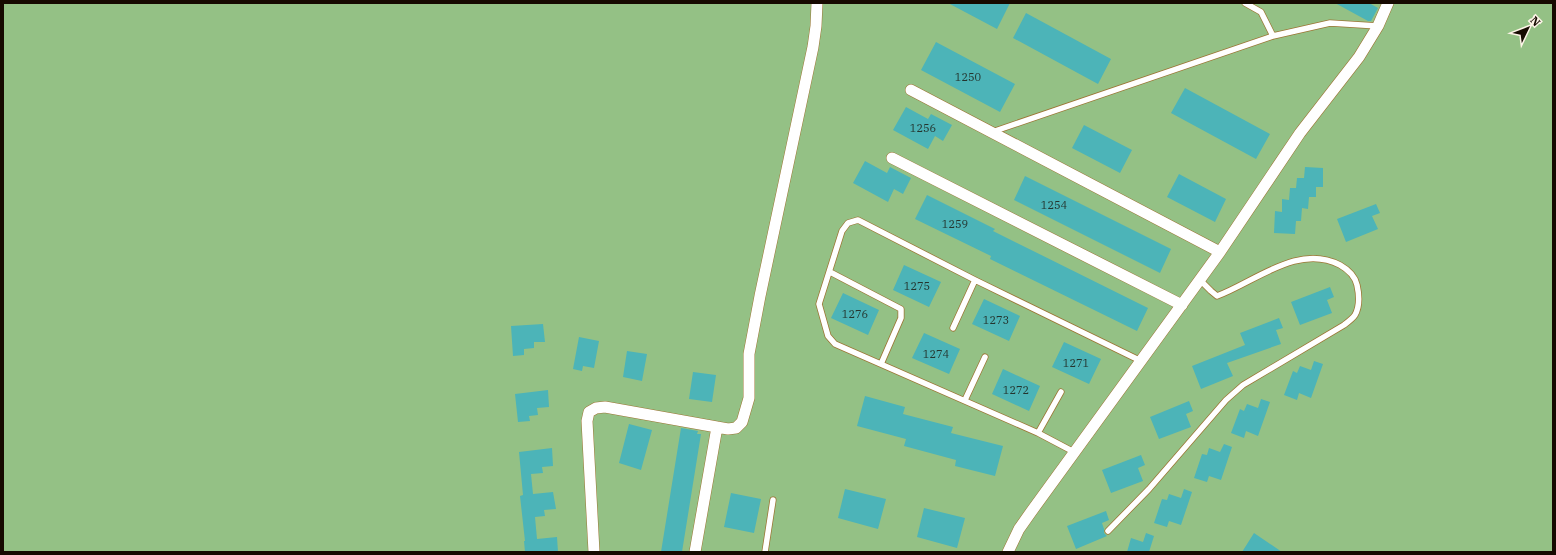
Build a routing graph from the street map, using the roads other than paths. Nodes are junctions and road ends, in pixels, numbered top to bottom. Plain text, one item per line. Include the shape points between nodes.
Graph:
1 (817, 3) edge
2 (1245, 3) edge
3 (1388, 3) edge
4 (1378, 26) junction
5 (1273, 36) junction
6 (911, 90) dead end
7 (991, 132) junction
8 (892, 158) dead end
9 (1220, 252) junction
10 (830, 272) junction
11 (974, 280) junction
12 (1200, 280) junction
13 (1182, 305) junction
14 (953, 328) dead end
15 (985, 357) dead end
16 (1141, 361) junction
17 (881, 364) junction
18 (1061, 392) dead end
19 (965, 400) junction
20 (717, 427) junction
21 (1038, 433) junction
22 (1074, 452) junction
23 (773, 500) dead end
24 (1108, 531) dead end
25 (594, 552) edge
26 (695, 552) edge
27 (765, 552) edge
28 (1009, 552) edge

1 - 20 street via 813,47 749,354 749,398 742,422 736,428
2 - 5 lane via 1261,12
3 - 4 street
4 - 5 lane via 1330,23
4 - 9 street via 1359,57 1300,133
5 - 7 lane
6 - 7 street
7 - 9 street
8 - 13 street
9 - 12 street
10 - 11 lane via 842,231 848,223 858,220
10 - 17 lane via 819,304 828,336 835,344
10 - 17 lane via 901,309 901,318
11 - 14 lane
11 - 16 lane
12 - 13 street
12 - 24 lane via 1218,296 1288,262 1323,258 1348,269 1356,282 1359,298 1355,314 1344,325 1243,385 1226,400 1149,489
13 - 16 street
15 - 19 lane
16 - 22 street
17 - 19 lane
18 - 21 lane
19 - 21 lane
20 - 25 street via 605,407 589,412 587,421
20 - 26 street
21 - 22 lane
22 - 28 street via 1019,529
23 - 27 lane

